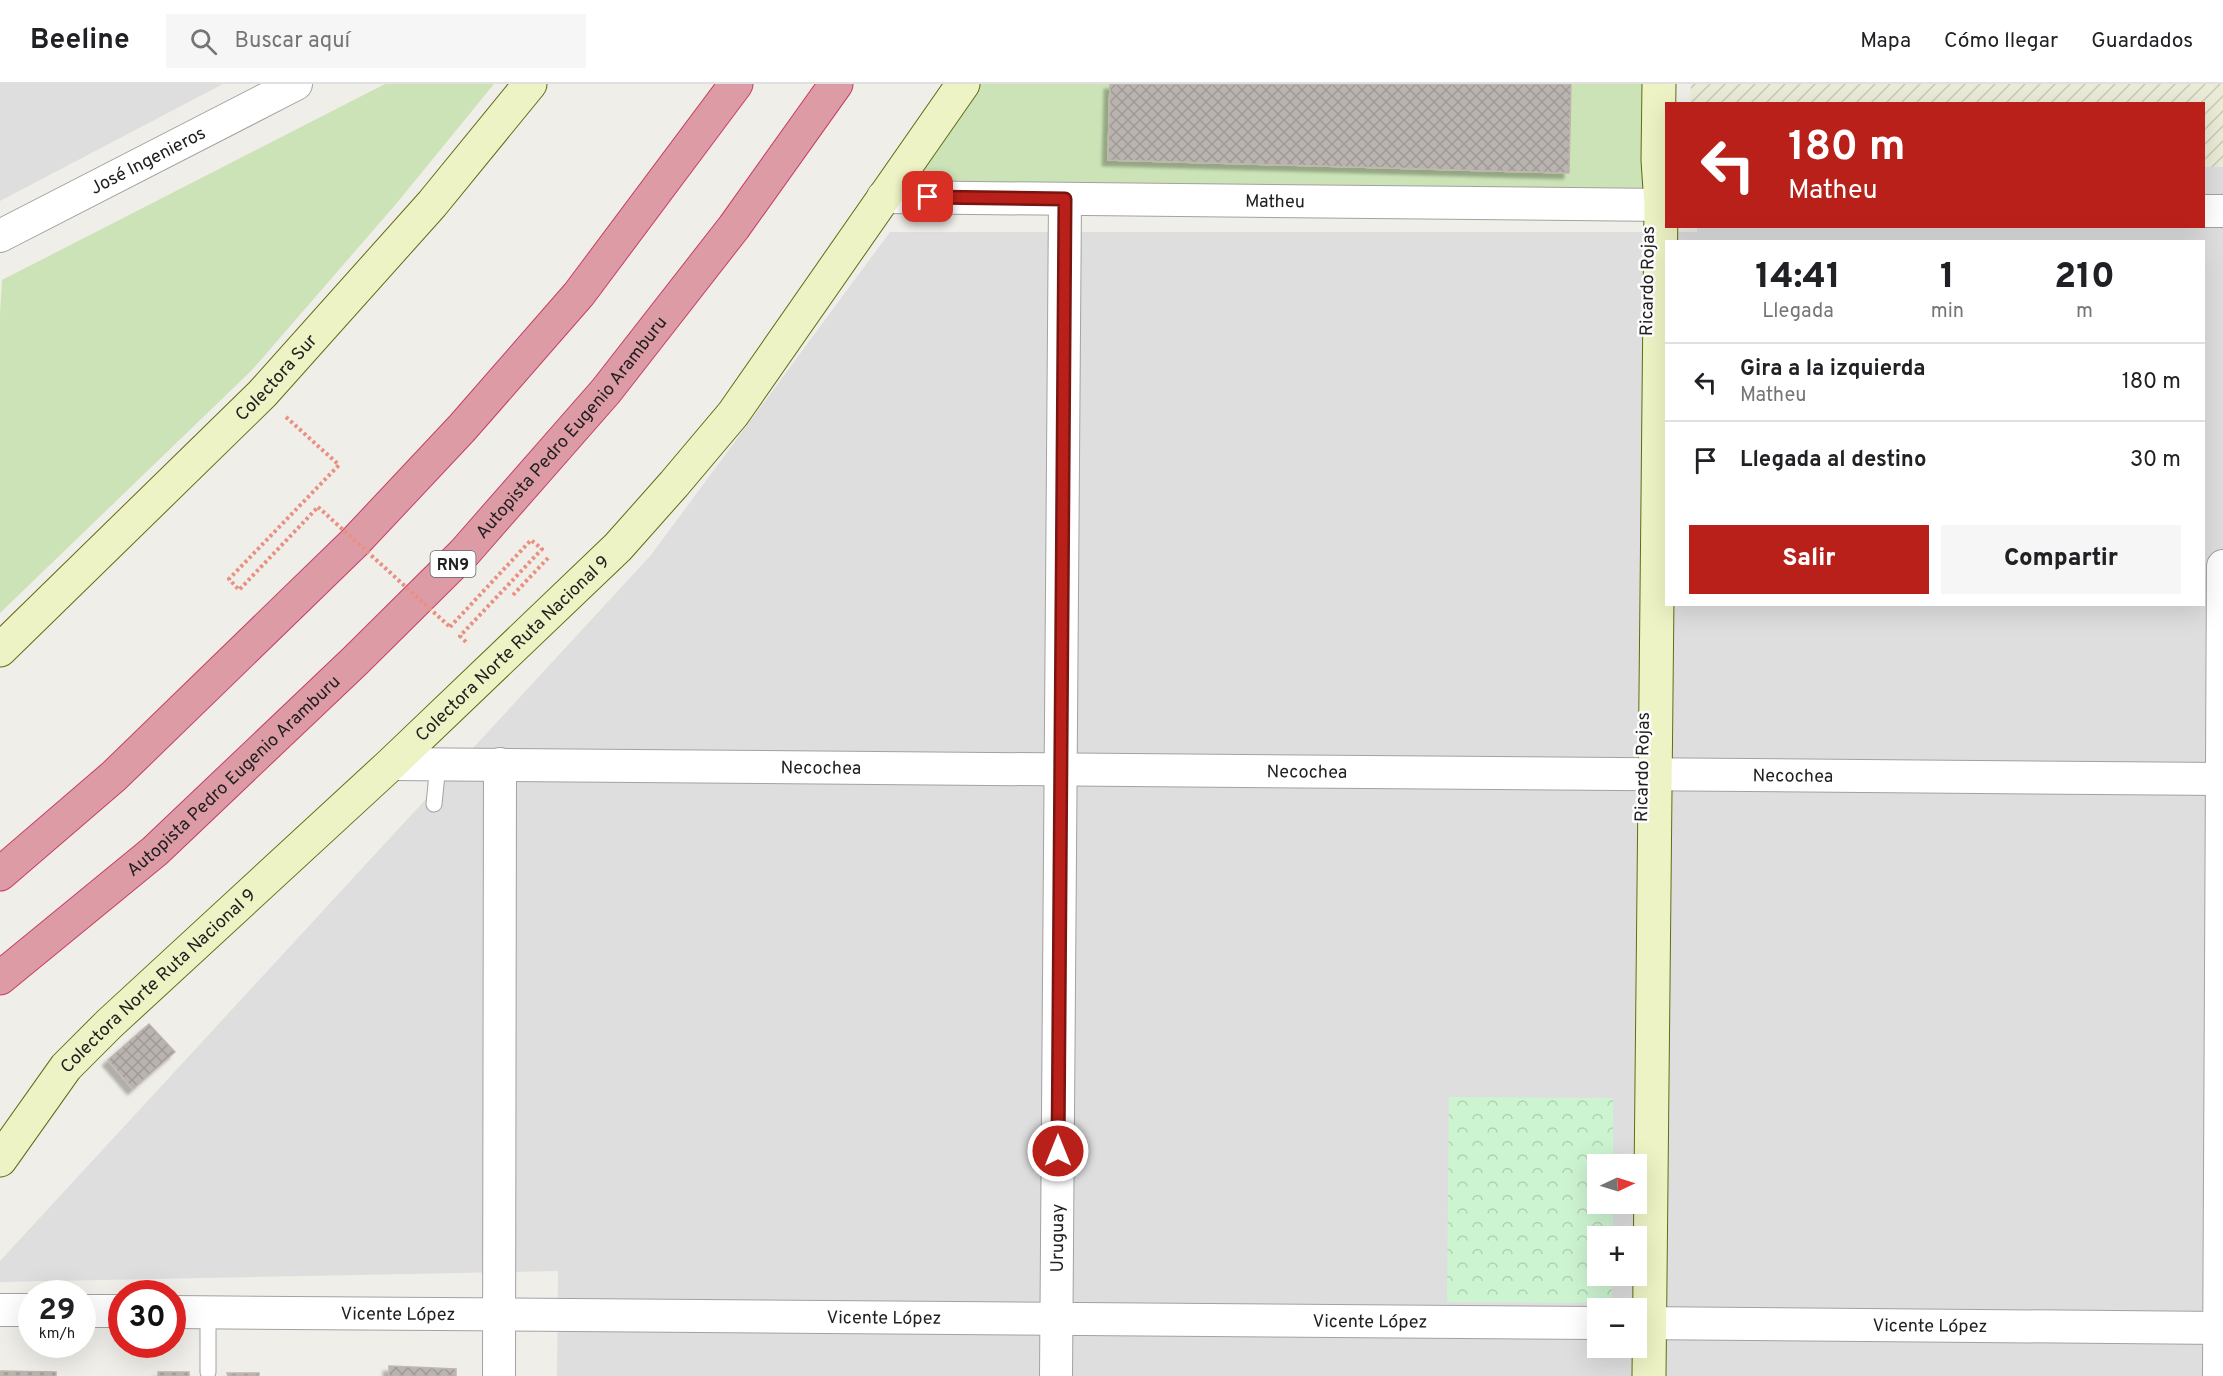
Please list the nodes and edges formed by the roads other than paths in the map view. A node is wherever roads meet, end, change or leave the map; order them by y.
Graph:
1 (296, 84) edge
2 (530, 84) edge
3 (736, 84) edge
4 (837, 84) edge
5 (963, 84) edge
6 (1659, 84) edge
7 (883, 197) junction
8 (1065, 199) junction
9 (1658, 205) edge
10 (2205, 211) edge
11 (2223, 211) edge
12 (0, 236) edge
13 (2223, 566) edge
14 (0, 650) edge
15 (391, 764) junction
16 (438, 764) junction
17 (500, 764) junction
18 (1060, 769) junction
19 (1649, 774) junction
20 (2222, 779) edge
21 (434, 804) dead end
22 (0, 874) edge
23 (0, 978) edge
24 (0, 1160) edge
25 (1641, 1298) edge
26 (0, 1310) edge
27 (18, 1310) edge
28 (186, 1312) edge
29 (208, 1312) junction
30 (499, 1314) junction
31 (1057, 1319) junction
32 (1587, 1323) edge
33 (1647, 1323) edge
34 (2221, 1328) edge
35 (1638, 1358) edge
36 (1647, 1358) edge
37 (208, 1372) dead end
38 (499, 1376) edge
39 (1056, 1376) edge
40 (1637, 1376) edge
41 (1650, 1376) edge
42 (2219, 1376) edge

1 - 12 street, José Ingenieros
2 - 14 street, Colectora Sur
3 - 22 highway
4 - 23 highway, Autopista Pedro Eugenio Aramburu / RN9
5 - 7 street, Colectora Norte Ruta Nacional 9
6 - 9 street, Ricardo Rojas
7 - 8 street, Matheu
7 - 15 street, Colectora Norte Ruta Nacional 9
8 - 9 street, Matheu
8 - 18 street, Uruguay
9 - 19 street, Ricardo Rojas
10 - 11 street
13 - 20 street
15 - 16 street, Necochea
15 - 24 street, Colectora Norte Ruta Nacional 9
16 - 17 street, Necochea
16 - 21 lane
17 - 18 street, Necochea
17 - 30 street
18 - 19 street, Necochea
18 - 31 street, Uruguay
19 - 20 street, Necochea
19 - 25 street, Ricardo Rojas
20 - 34 street
26 - 27 street
28 - 29 street, Vicente López
29 - 30 street, Vicente López
29 - 37 lane
30 - 31 street, Vicente López
30 - 38 street
31 - 32 street, Vicente López
31 - 39 street, Uruguay
33 - 34 street, Vicente López
34 - 42 street
35 - 40 street, Ricardo Rojas
36 - 41 street, Ricardo Rojas

